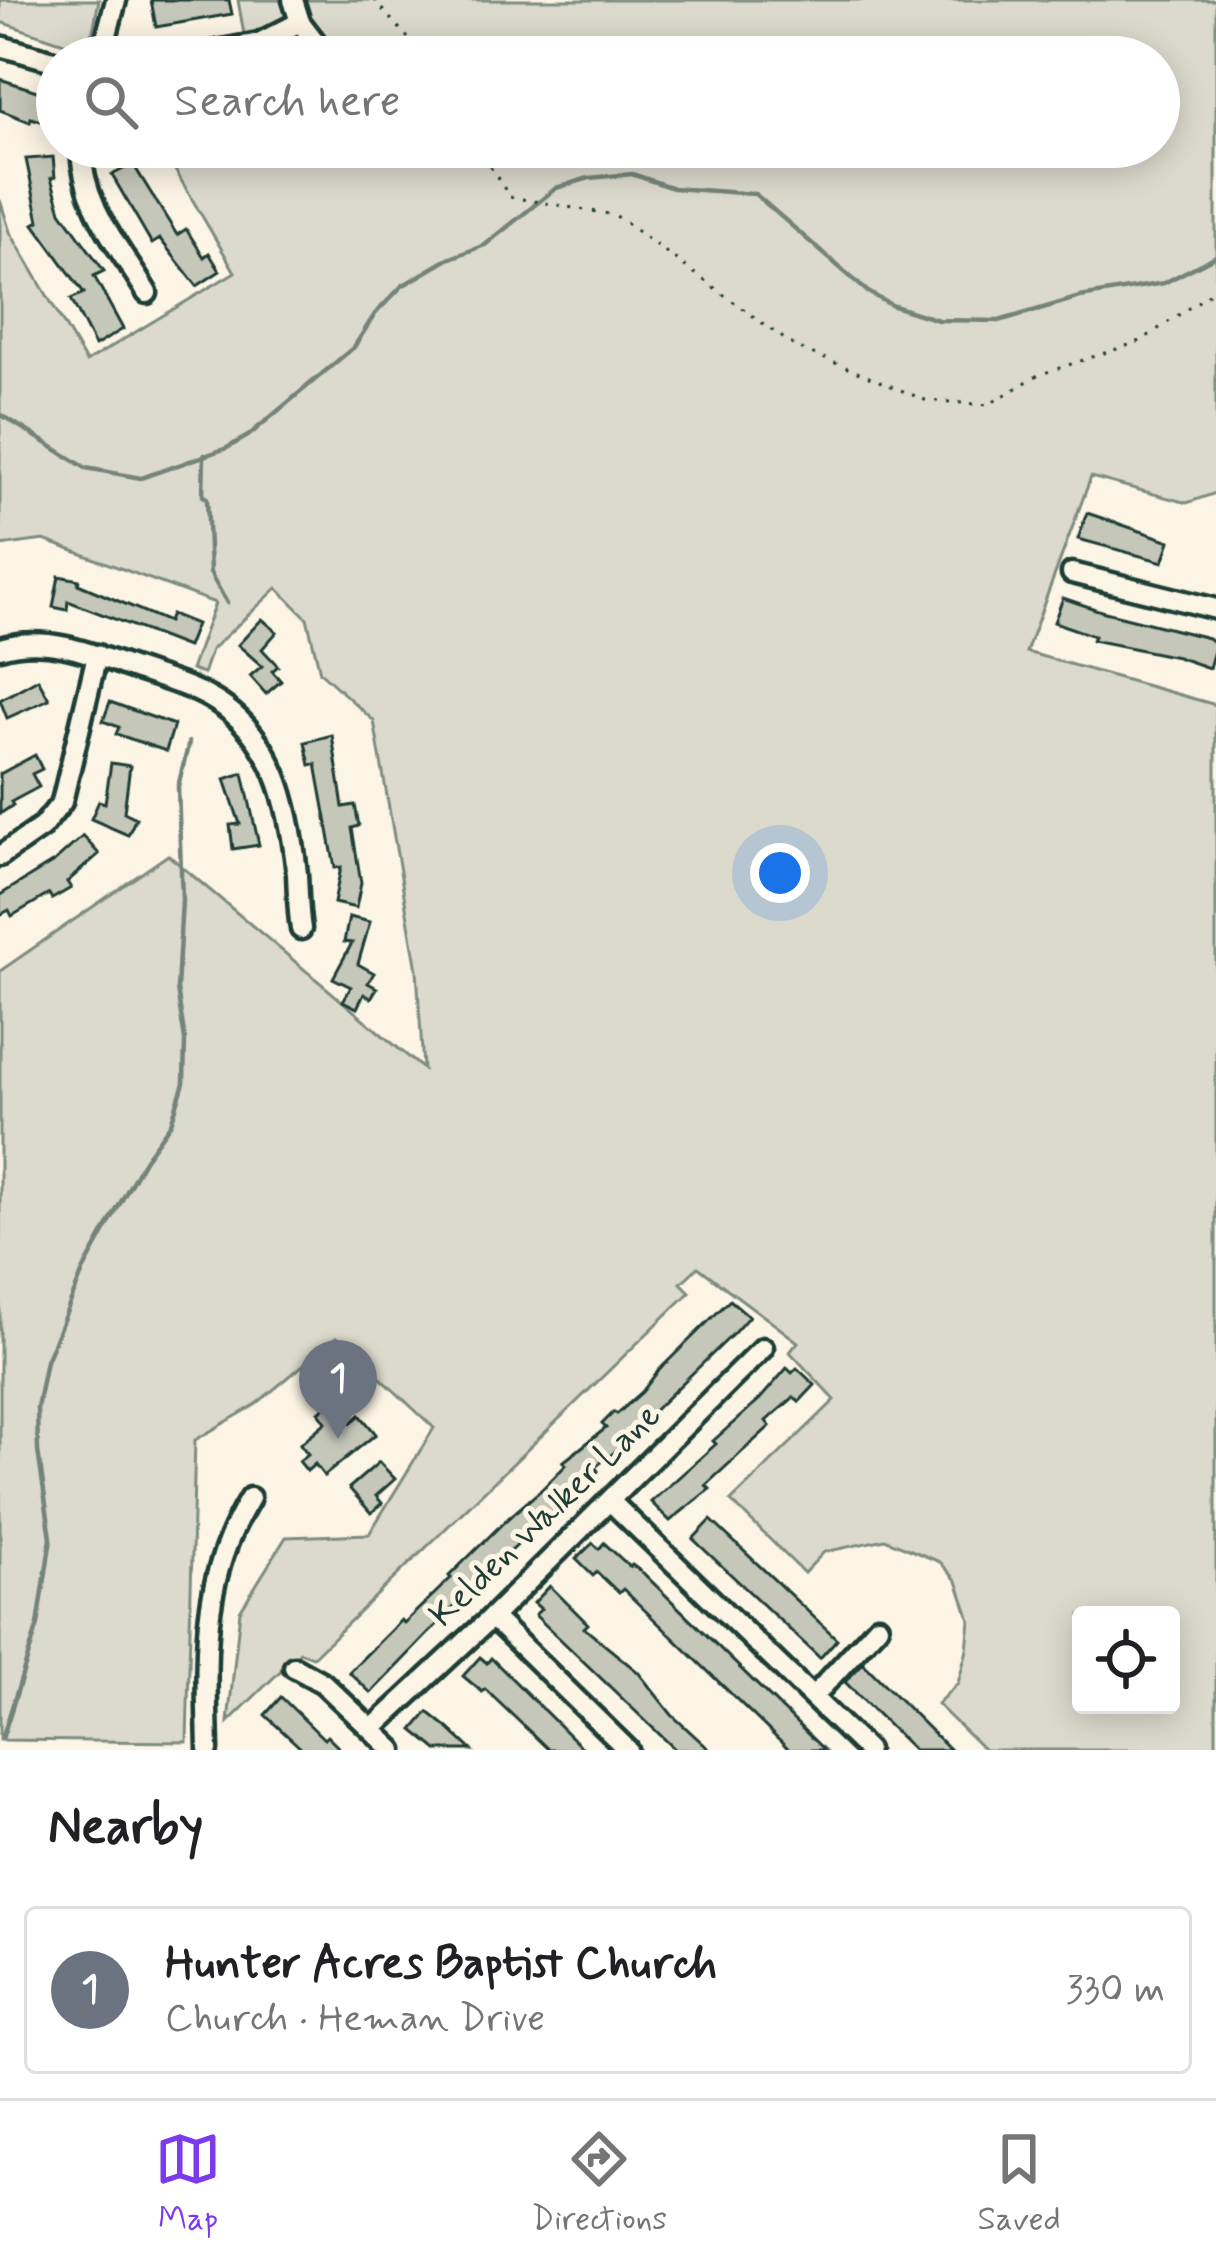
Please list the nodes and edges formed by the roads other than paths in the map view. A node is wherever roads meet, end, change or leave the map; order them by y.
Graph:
1 (116, 0) edge
2 (292, 0) edge
3 (300, 22) junction
4 (107, 36) edge
5 (273, 36) edge
6 (311, 36) edge
7 (0, 46) edge
8 (36, 56) edge
9 (82, 168) edge
10 (147, 292) dead end
11 (1072, 573) dead end
12 (1216, 609) edge
13 (0, 648) edge
14 (97, 655) junction
15 (0, 856) edge
16 (301, 929) dead end
17 (763, 1348) dead end
18 (250, 1498) dead end
19 (610, 1502) junction
20 (492, 1617) junction
21 (878, 1626) dead end
22 (294, 1667) dead end
23 (813, 1697) junction
24 (372, 1730) junction
25 (208, 1750) edge
26 (393, 1750) edge
27 (628, 1750) edge
28 (867, 1750) edge

1 - 4 street
2 - 3 street
3 - 5 street
3 - 6 street
7 - 8 street
9 - 10 street
11 - 12 street
13 - 14 street
14 - 15 street
14 - 16 street
17 - 19 street, Kelden Walker Lane
18 - 25 street
19 - 20 street, Kelden Walker Lane
19 - 23 street
20 - 24 street, Kelden Walker Lane
20 - 27 street
21 - 23 street
22 - 24 street
23 - 28 street
24 - 26 street

